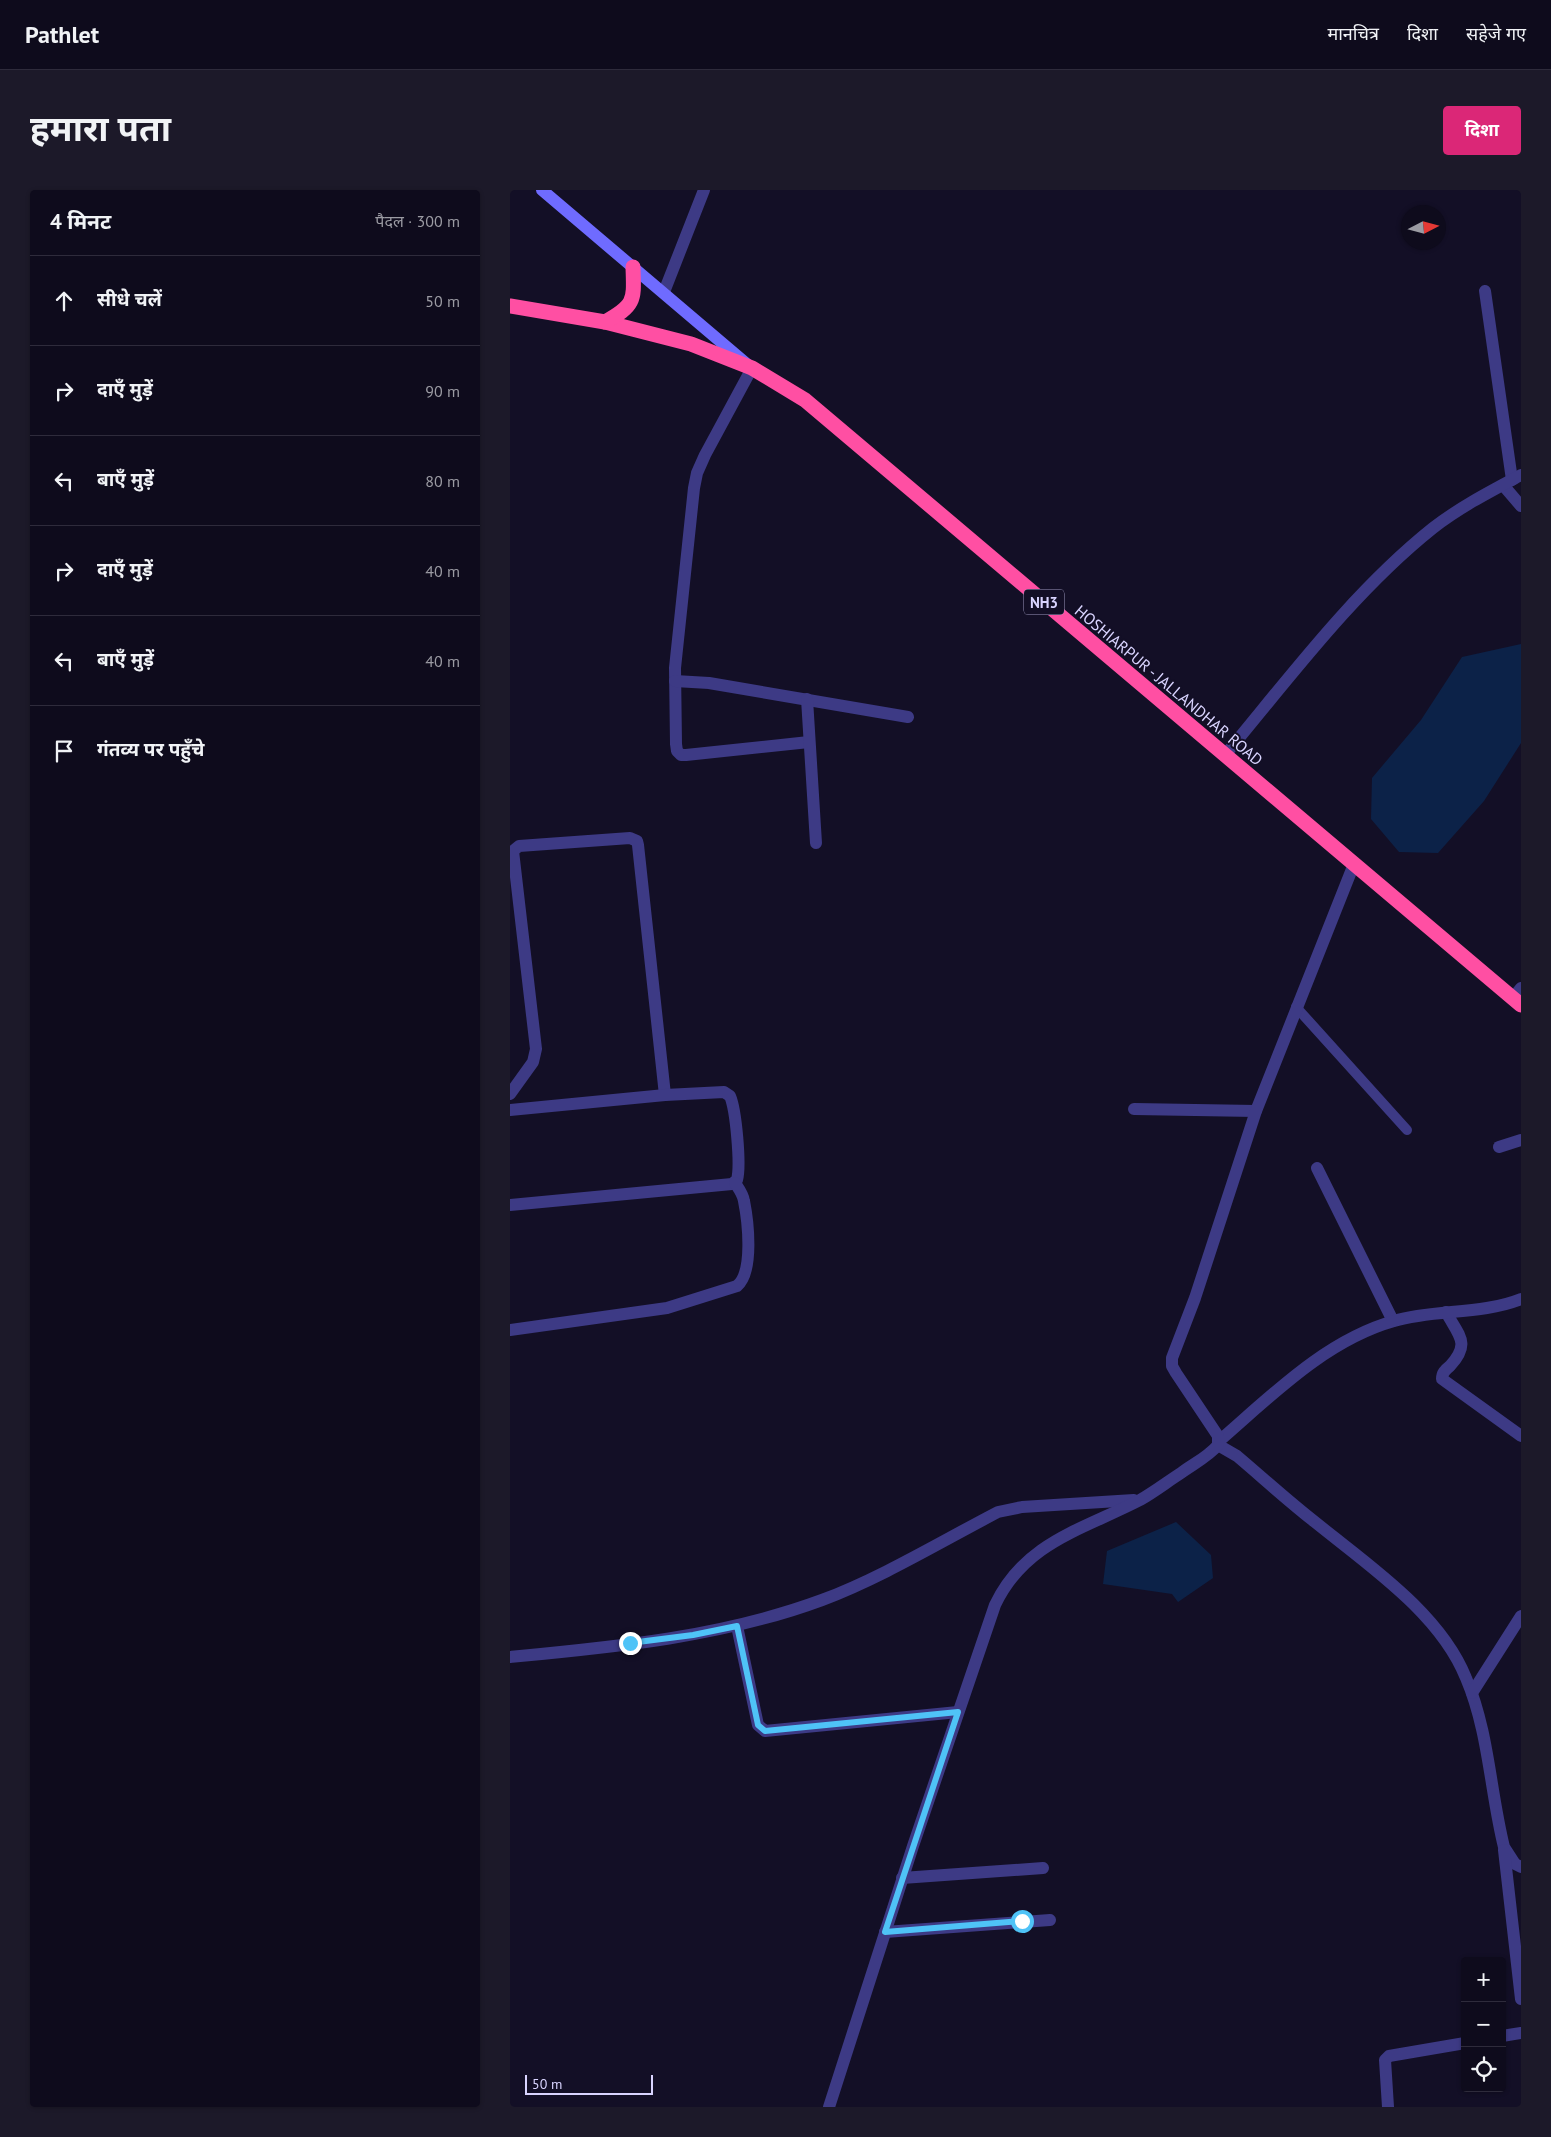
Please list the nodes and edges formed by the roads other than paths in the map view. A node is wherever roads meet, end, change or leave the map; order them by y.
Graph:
1 (542, 190) edge
2 (704, 190) edge
3 (633, 267) junction
4 (1485, 291) dead end
5 (664, 292) junction
6 (510, 306) edge
7 (605, 322) junction
8 (752, 368) junction
9 (1512, 480) edge
10 (1521, 506) edge
11 (674, 681) junction
12 (807, 699) junction
13 (908, 717) dead end
14 (809, 742) junction
15 (1225, 755) junction
16 (816, 843) dead end
17 (1354, 864) junction
18 (1518, 997) edge
19 (1296, 1007) junction
20 (510, 1094) edge
21 (666, 1095) junction
22 (1134, 1109) dead end
23 (510, 1110) edge
24 (1256, 1111) junction
25 (1407, 1130) dead end
26 (1521, 1140) edge
27 (1498, 1147) dead end
28 (1317, 1168) dead end
29 (735, 1183) junction
30 (510, 1206) edge
31 (1521, 1299) edge
32 (1446, 1312) junction
33 (1393, 1321) junction
34 (510, 1330) edge
35 (1521, 1436) edge
36 (1218, 1443) junction
37 (1141, 1499) junction
38 (1521, 1616) edge
39 (737, 1626) junction
40 (510, 1656) edge
41 (1472, 1693) junction
42 (958, 1712) junction
43 (1504, 1847) junction
44 (1521, 1867) edge
45 (1043, 1868) dead end
46 (902, 1878) junction
47 (1050, 1920) dead end
48 (885, 1932) junction
49 (1521, 1999) edge
50 (1521, 2033) edge
51 (1506, 2035) edge
52 (1461, 2044) edge
53 (829, 2107) edge
54 (1388, 2107) edge

1 - 3 main road
2 - 5 street
3 - 5 main road
3 - 7 highway
4 - 9 street
5 - 8 main road
6 - 7 highway, HOSHIARPUR - JALLANDHAR ROAD / NH3
7 - 8 highway, HOSHIARPUR - JALLANDHAR ROAD / NH3
8 - 11 street
8 - 15 highway, HOSHIARPUR - JALLANDHAR ROAD / NH3
9 - 10 street
9 - 15 street
11 - 12 street
11 - 14 street
12 - 13 street
12 - 14 street
14 - 16 street
15 - 17 highway, HOSHIARPUR - JALLANDHAR ROAD / NH3
17 - 18 highway, HOSHIARPUR - JALLANDHAR ROAD / NH3
17 - 19 street
19 - 24 street
19 - 25 lane
20 - 21 street
21 - 23 street
21 - 29 street
22 - 24 street
24 - 36 street
26 - 27 street
28 - 33 street
29 - 30 street
29 - 34 street
31 - 32 street
32 - 33 street
32 - 35 street
33 - 36 street
36 - 37 street
36 - 41 street
37 - 39 street
37 - 42 street
38 - 41 street
39 - 40 street
39 - 42 street
41 - 43 street
42 - 46 street
43 - 44 street
43 - 49 street
45 - 46 street
46 - 48 street
47 - 48 street
48 - 53 street
50 - 51 street
52 - 54 street

